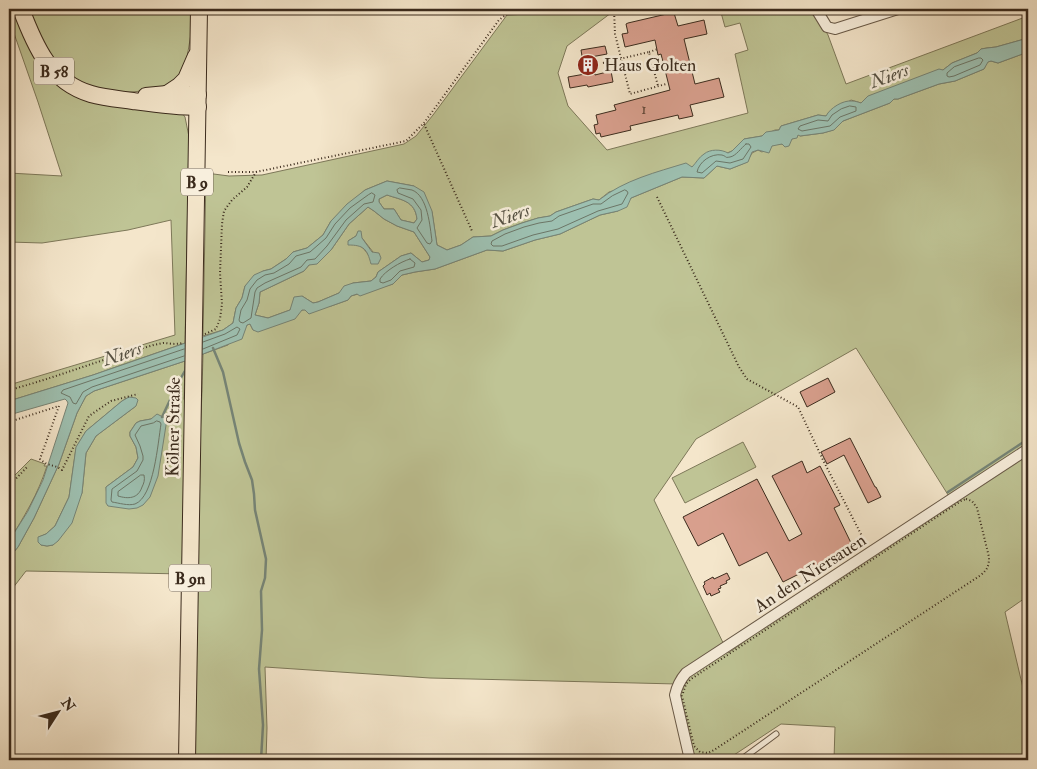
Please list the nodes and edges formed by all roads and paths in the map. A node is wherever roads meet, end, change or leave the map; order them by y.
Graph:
1 (21, 9) edge
2 (199, 9) edge
3 (562, 9) edge
4 (614, 9) edge
5 (816, 9) edge
6 (898, 9) edge
7 (658, 49) dead end
8 (199, 50) junction
9 (649, 52) junction
10 (621, 59) junction
11 (603, 63) dead end
12 (666, 84) dead end
13 (658, 86) junction
14 (167, 94) junction
15 (116, 99) junction
16 (198, 101) junction
17 (424, 123) junction
18 (228, 172) dead end
19 (256, 172) junction
20 (656, 196) dead end
21 (472, 231) dead end
22 (200, 330) junction
23 (187, 341) dead end
24 (9, 390) edge
25 (138, 394) dead end
26 (193, 395) joint
27 (9, 422) edge
28 (1028, 449) edge
29 (28, 466) dead end
30 (9, 486) edge
31 (966, 499) joint
32 (870, 552) junction
33 (776, 734) dead end
34 (187, 760) edge
35 (690, 760) edge
36 (742, 760) edge

1 - 15 main road, B 58
2 - 8 main road, B 9
3 - 17 path
4 - 10 path
5 - 6 street
7 - 9 path
8 - 14 main road
8 - 16 main road, B 9
9 - 10 path
9 - 13 path
10 - 11 path
10 - 13 path
12 - 13 path
14 - 15 main road, B 58
14 - 16 main road, B 58
15 - 16 main road, B 58
16 - 22 main road, Kölner Straße / B 9
17 - 19 path
17 - 21 path
18 - 19 path
19 - 22 path
20 - 32 path
22 - 26 main road, Kölner Straße / B 9, bridge
23 - 24 path
25 - 27 path
26 - 34 main road, Kölner Straße / B 9n
28 - 32 street, An den Niersauen
29 - 30 path
31 - 31 path
32 - 35 street, An den Niersauen
33 - 36 lane

